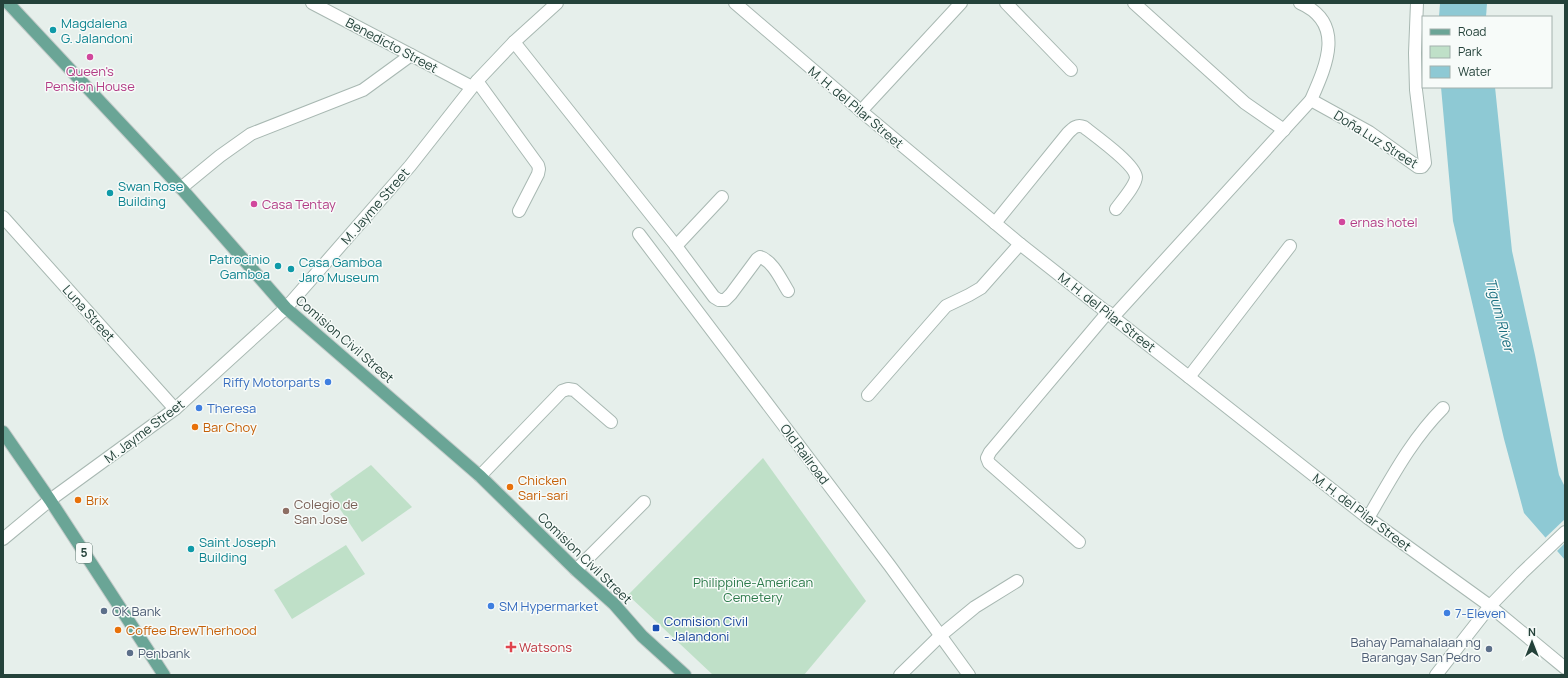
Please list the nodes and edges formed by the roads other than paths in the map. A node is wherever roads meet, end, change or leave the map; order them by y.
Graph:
1 (8, 3) edge
2 (312, 3) edge
3 (557, 3) edge
4 (735, 3) edge
5 (961, 3) edge
6 (1006, 3) edge
7 (1134, 3) edge
8 (1417, 3) edge
9 (1307, 5) edge
10 (514, 42) junction
11 (411, 55) junction
12 (1071, 70) dead end
13 (474, 84) junction
14 (1311, 100) junction
15 (861, 111) junction
16 (1284, 130) junction
17 (180, 188) junction
18 (722, 197) dead end
19 (1116, 209) dead end
20 (519, 211) dead end
21 (3, 217) edge
22 (995, 223) junction
23 (639, 234) dead end
24 (1020, 244) junction
25 (676, 246) junction
26 (1290, 246) dead end
27 (788, 291) dead end
28 (286, 308) junction
29 (1111, 314) junction
30 (1189, 377) junction
31 (868, 395) dead end
32 (1442, 408) dead end
33 (175, 409) junction
34 (611, 422) dead end
35 (3, 432) edge
36 (480, 476) junction
37 (50, 500) junction
38 (644, 502) dead end
39 (1368, 518) junction
40 (1565, 532) edge
41 (3, 539) edge
42 (1079, 542) dead end
43 (576, 570) junction
44 (1017, 581) dead end
45 (1490, 606) junction
46 (941, 635) junction
47 (1565, 668) edge
48 (164, 675) edge
49 (685, 675) edge
50 (900, 675) edge
51 (969, 675) edge
52 (1436, 675) edge

1 - 17 main road, Comision Civil Street
2 - 11 street, Benedicto Street
3 - 10 street, M. Jayme Street
4 - 15 street, M. H. del Pilar Street
5 - 15 street
6 - 12 street
7 - 16 street
8 - 14 street, Doña Luz Street
9 - 14 street
10 - 13 street, M. Jayme Street
10 - 25 street
11 - 13 street, Benedicto Street
11 - 17 street
13 - 20 street
13 - 28 street, M. Jayme Street
14 - 16 street
15 - 22 street, M. H. del Pilar Street
16 - 29 street
17 - 28 main road, Comision Civil Street
18 - 25 street
19 - 22 street
21 - 33 street, Luna Street
22 - 24 street, M. H. del Pilar Street
23 - 46 street, Old Railroad
24 - 29 street, M. H. del Pilar Street
24 - 31 street
25 - 27 street
26 - 30 street
28 - 33 street, M. Jayme Street
28 - 36 main road, Comision Civil Street
29 - 30 street, M. H. del Pilar Street
29 - 42 street
30 - 39 street, M. H. del Pilar Street
32 - 39 street
33 - 37 street, M. Jayme Street
34 - 36 street
35 - 37 main road, 5
36 - 43 main road, Comision Civil Street
37 - 41 street, M. Jayme Street
37 - 48 main road, 5
38 - 43 street
39 - 45 street, M. H. del Pilar Street
40 - 45 street
43 - 49 main road, Comision Civil Street
44 - 46 street
45 - 47 street, M. H. del Pilar Street
45 - 52 street
46 - 50 street
46 - 51 street, Old Railroad

